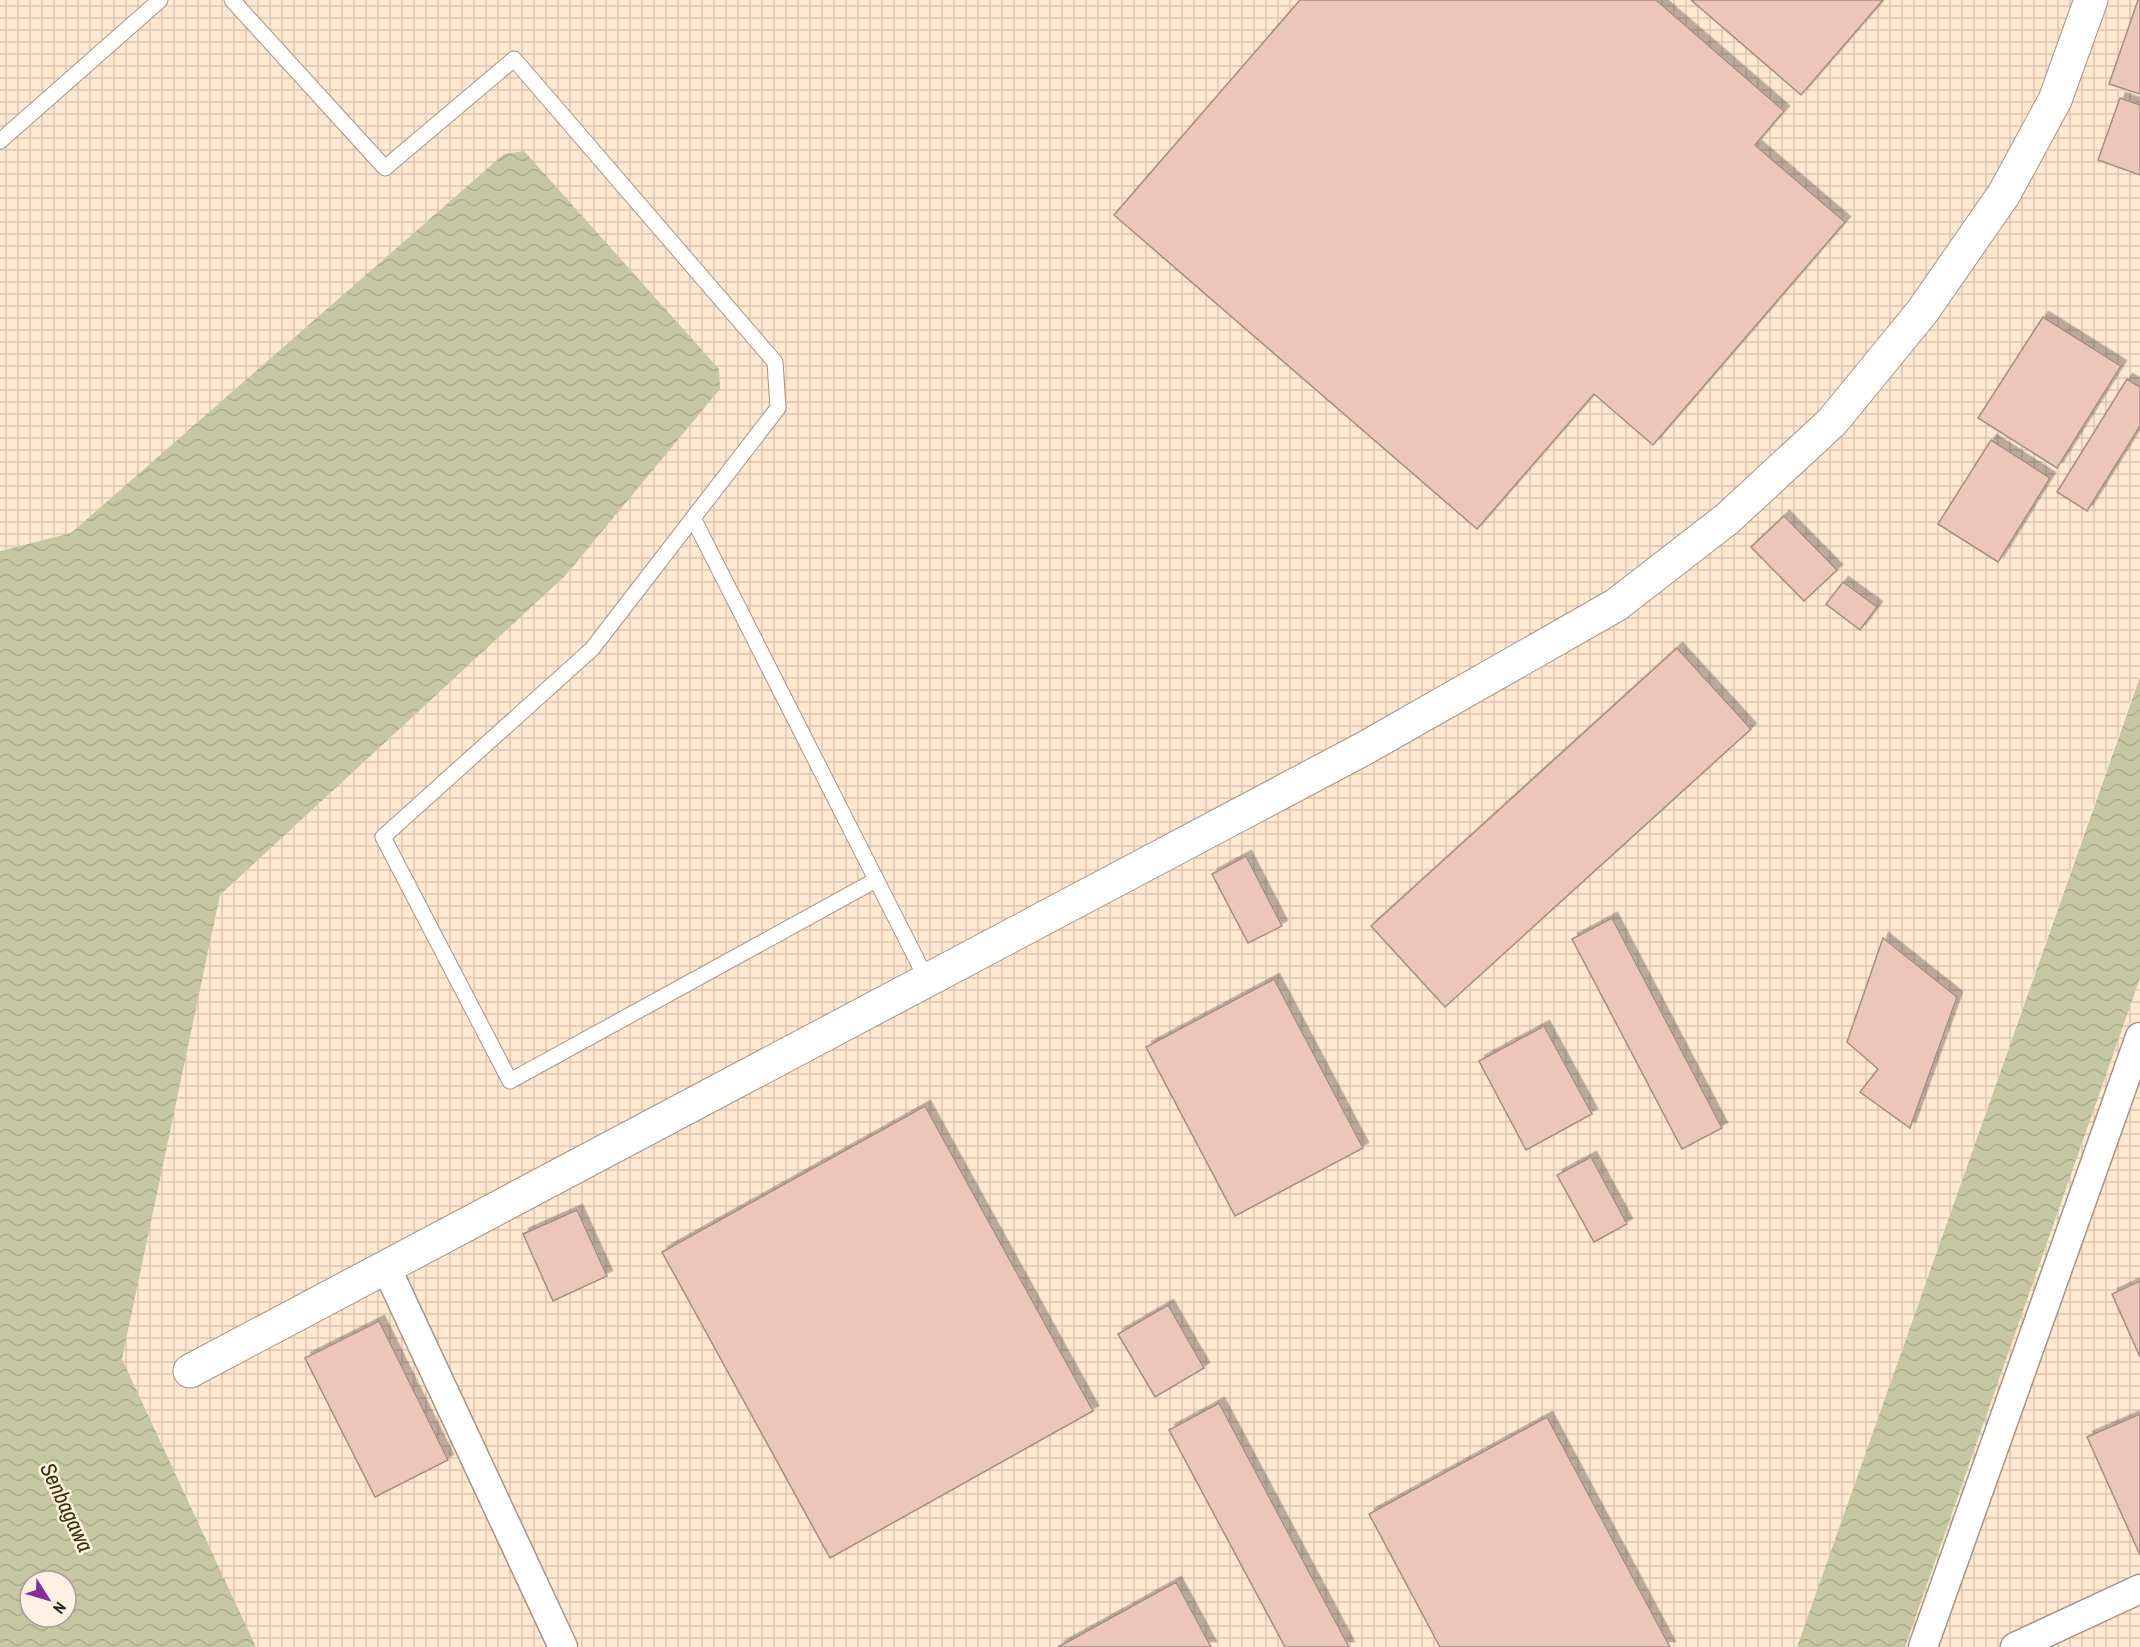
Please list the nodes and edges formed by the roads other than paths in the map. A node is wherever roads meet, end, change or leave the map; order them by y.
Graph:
1 (160, 0) edge
2 (232, 0) edge
3 (2091, 0) edge
4 (0, 141) edge
5 (693, 518) junction
6 (876, 880) junction
7 (927, 980) junction
8 (2140, 1037) edge
9 (386, 1267) junction
10 (190, 1371) dead end
11 (2140, 1589) edge
12 (563, 1647) edge
13 (1923, 1647) edge
14 (2015, 1647) edge

1 - 4 lane
2 - 5 lane
3 - 7 street
5 - 6 lane
5 - 6 lane
6 - 7 lane
7 - 9 street
8 - 13 street
9 - 10 street
9 - 12 street
11 - 14 street

